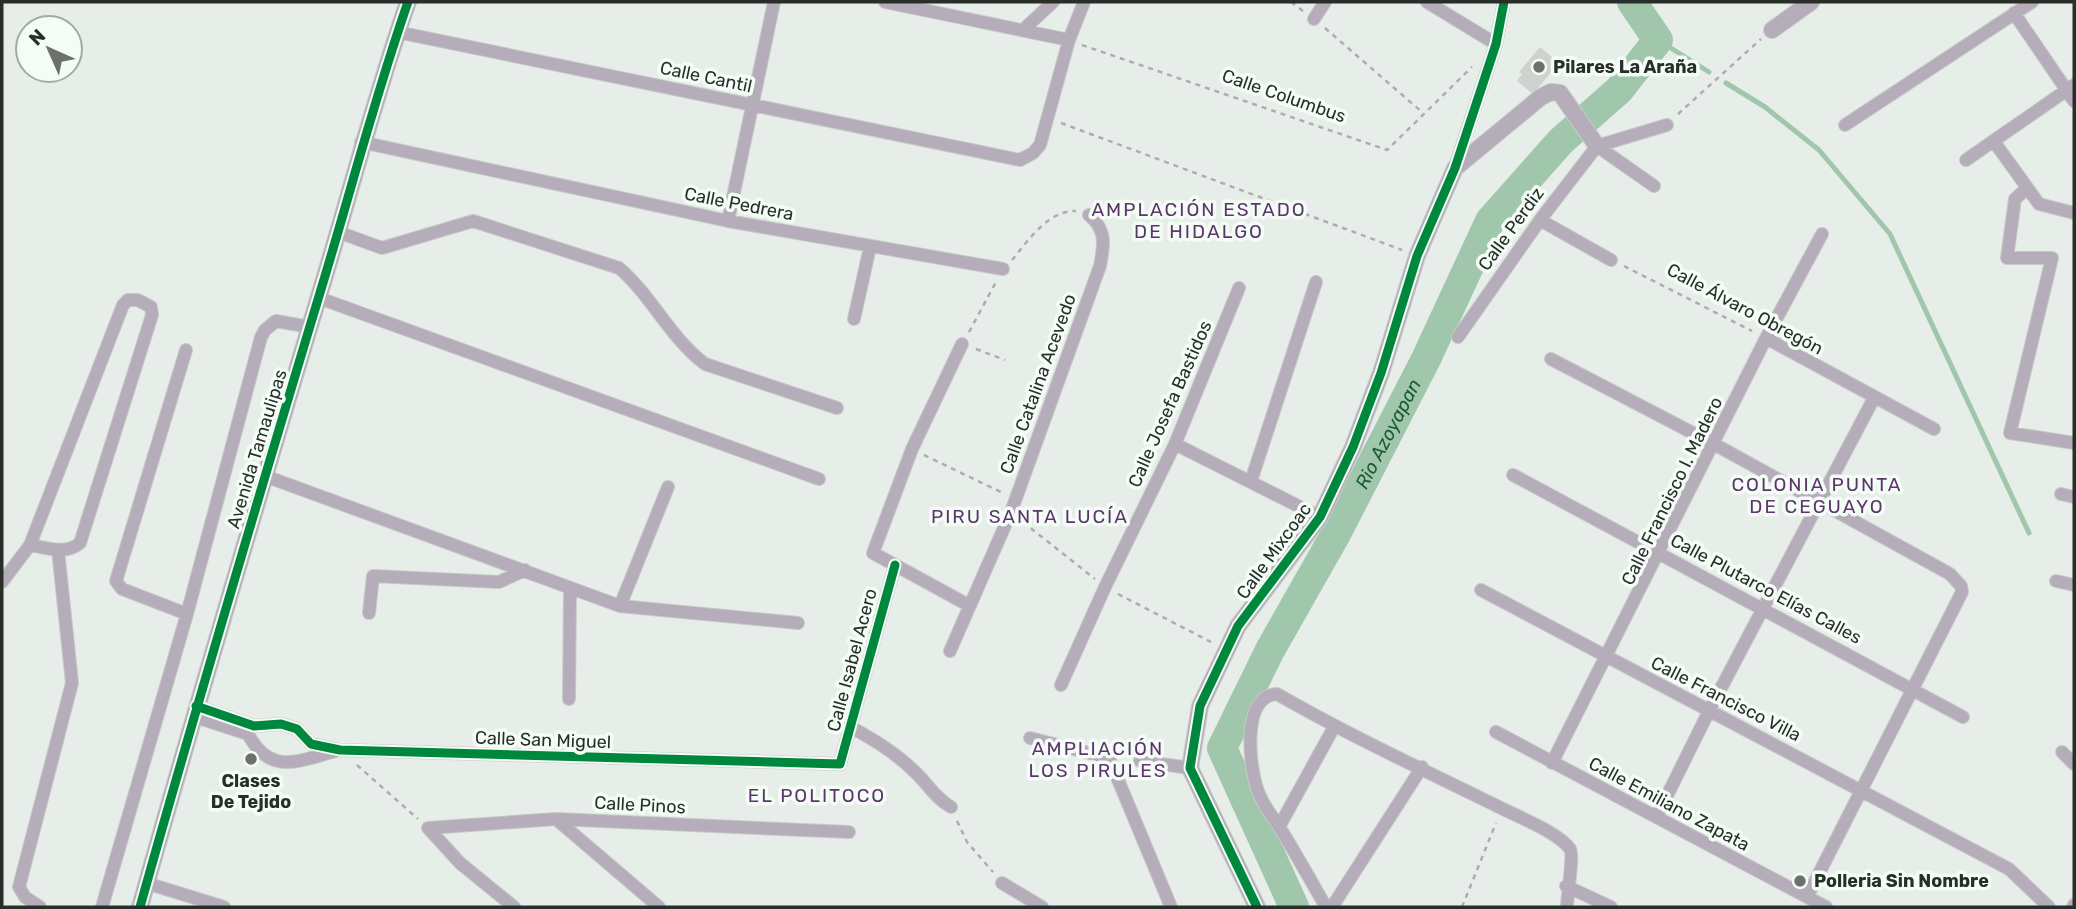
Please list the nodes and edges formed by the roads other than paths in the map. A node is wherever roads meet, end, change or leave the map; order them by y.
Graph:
1 (408, 2) edge
2 (774, 2) edge
3 (885, 2) edge
4 (1053, 2) edge
5 (1084, 2) edge
6 (1325, 2) edge
7 (1427, 2) edge
8 (1504, 2) edge
9 (1811, 2) edge
10 (2032, 2) edge
11 (2014, 13) junction
12 (1314, 19) road end
13 (1023, 30) junction
14 (1772, 30) road end
15 (397, 32) junction
16 (1069, 40) junction
17 (1496, 44) junction
18 (2072, 92) edge
19 (751, 104) junction
20 (1667, 125) road end
21 (1845, 125) dead end
22 (361, 142) junction
23 (1995, 142) junction
24 (1597, 146) junction
25 (1966, 160) dead end
26 (1455, 168) junction
27 (1654, 186) dead end
28 (2027, 188) junction
29 (2074, 213) edge
30 (1089, 215) road end
31 (1540, 220) junction
32 (728, 221) junction
33 (338, 232) junction
34 (1822, 234) dead end
35 (870, 247) junction
36 (1611, 260) road end
37 (1003, 269) road end
38 (1316, 282) dead end
39 (1239, 288) dead end
40 (319, 298) junction
41 (854, 319) dead end
42 (310, 327) junction
43 (1458, 337) dead end
44 (1766, 338) junction
45 (962, 344) road end
46 (186, 351) dead end
47 (1551, 359) dead end
48 (1874, 398) junction
49 (837, 408) dead end
50 (1934, 429) dead end
51 (2074, 443) edge
52 (1175, 444) junction
53 (1714, 444) junction
54 (1513, 475) dead end
55 (265, 476) junction
56 (819, 479) dead end
57 (1251, 481) junction
58 (668, 487) dead end
59 (1821, 502) junction
60 (1320, 517) junction
61 (30, 545) junction
62 (58, 550) junction
63 (1661, 552) junction
64 (895, 565) junction
65 (525, 569) junction
66 (2056, 581) dead end
67 (2, 582) edge
68 (2074, 585) edge
69 (570, 588) junction
70 (1481, 590) dead end
71 (620, 606) junction
72 (970, 606) junction
73 (1765, 609) junction
74 (369, 613) dead end
75 (187, 614) junction
76 (798, 623) dead end
77 (950, 651) dead end
78 (1608, 659) junction
79 (1061, 685) dead end
80 (1913, 689) junction
81 (569, 699) dead end
82 (1710, 709) junction
83 (195, 711) junction
84 (1963, 717) dead end
85 (851, 727) junction
86 (1334, 727) junction
87 (251, 730) junction
88 (1496, 732) dead end
89 (1030, 738) dead end
90 (305, 740) junction
91 (340, 750) junction
92 (2062, 752) dead end
93 (295, 761) junction
94 (1140, 761) dead end
95 (840, 764) joint
96 (1552, 764) junction
97 (2074, 764) edge
98 (1422, 767) junction
99 (1190, 768) junction
100 (1863, 790) junction
101 (950, 807) road end
102 (1657, 817) junction
103 (556, 819) junction
104 (1279, 827) junction
105 (849, 832) dead end
106 (146, 883) junction
107 (1002, 883) road end
108 (1566, 887) junction
109 (1807, 897) junction
110 (40, 907) edge
111 (102, 907) edge
112 (140, 907) edge
113 (224, 907) edge
114 (514, 907) edge
115 (659, 907) edge
116 (1042, 907) edge
117 (1171, 907) edge
118 (1257, 907) edge
119 (1326, 907) edge
120 (1332, 907) edge
121 (1567, 907) edge
122 (1611, 907) edge
123 (1826, 907) edge
124 (2049, 907) edge

1 - 15 street, Avenida Tamaulipas
2 - 19 street
3 - 13 street
4 - 13 street
5 - 16 street
6 - 12 street
7 - 17 street
8 - 17 street
9 - 14 street
10 - 11 street
11 - 18 street
11 - 21 street
13 - 16 street
15 - 19 street, Calle Cantil
15 - 22 street, Avenida Tamaulipas
16 - 19 street, Calle Cantil
17 - 26 street
18 - 23 street
19 - 32 street
20 - 24 street
22 - 32 street, Calle Pedrera
22 - 33 street, Avenida Tamaulipas
23 - 25 street
23 - 28 street
24 - 26 street
24 - 27 street
24 - 31 street, Calle Perdiz
26 - 60 street, Calle Mixcoac
28 - 29 street
28 - 51 street
30 - 72 street, Calle Catalina Acevedo
31 - 36 street
31 - 43 street, Calle Perdiz
32 - 35 street, Calle Pedrera
33 - 40 street, Avenida Tamaulipas
33 - 49 street
34 - 44 street, Calle Francisco I. Madero
35 - 37 street, Calle Pedrera
35 - 41 street
38 - 57 street
39 - 52 street, Calle Josefa Bastidos
40 - 42 street, Avenida Tamaulipas
40 - 56 street
42 - 55 street, Avenida Tamaulipas
42 - 75 street
44 - 48 street, Calle Álvaro Obregón
44 - 53 street, Calle Francisco I. Madero
45 - 64 street
46 - 75 street
47 - 53 street
48 - 50 street, Calle Álvaro Obregón
48 - 59 street
52 - 57 street
52 - 79 street, Calle Josefa Bastidos
53 - 59 street
53 - 63 street, Calle Francisco I. Madero
54 - 63 street, Calle Plutarco Elías Calles
55 - 65 street
55 - 83 street, Avenida Tamaulipas
57 - 60 street
58 - 71 street
59 - 73 street
59 - 80 street
60 - 99 street, Calle Mixcoac
61 - 62 street
61 - 62 street
61 - 67 street
62 - 110 street
63 - 73 street, Calle Plutarco Elías Calles
63 - 78 street, Calle Francisco I. Madero
64 - 72 street
64 - 85 street, Calle Isabel Acero
65 - 69 street
65 - 74 street
66 - 68 street
69 - 71 street
69 - 81 street
70 - 78 street, Calle Francisco Villa
71 - 76 street
72 - 77 street, Calle Catalina Acevedo
73 - 80 street, Calle Plutarco Elías Calles
73 - 82 street
75 - 111 street
78 - 82 street, Calle Francisco Villa
78 - 96 street, Calle Francisco I. Madero
80 - 84 street, Calle Plutarco Elías Calles
80 - 100 street
82 - 100 street, Calle Francisco Villa
82 - 102 street
83 - 87 street, Calle San Miguel
83 - 106 street, Avenida Tamaulipas
85 - 95 street, Calle Isabel Acero
85 - 101 street
86 - 98 street
86 - 104 street
86 - 104 street
87 - 90 street, Calle San Miguel
87 - 93 street, Calle San Miguel
88 - 96 street, Calle Emiliano Zapata
89 - 117 street
90 - 91 street, Calle San Miguel
90 - 93 street
91 - 93 street, Calle San Miguel
91 - 95 street, Calle San Miguel
92 - 97 street
94 - 99 street
96 - 102 street, Calle Emiliano Zapata
98 - 108 street
98 - 120 street
99 - 118 street
100 - 109 street
100 - 124 street, Calle Francisco Villa
102 - 109 street, Calle Emiliano Zapata
103 - 105 street, Calle Pinos
103 - 114 street, Calle Pinos
103 - 115 street
104 - 119 street
106 - 112 street, Avenida Tamaulipas
106 - 113 street
107 - 116 street
108 - 121 street
108 - 122 street
109 - 123 street, Calle Emiliano Zapata

